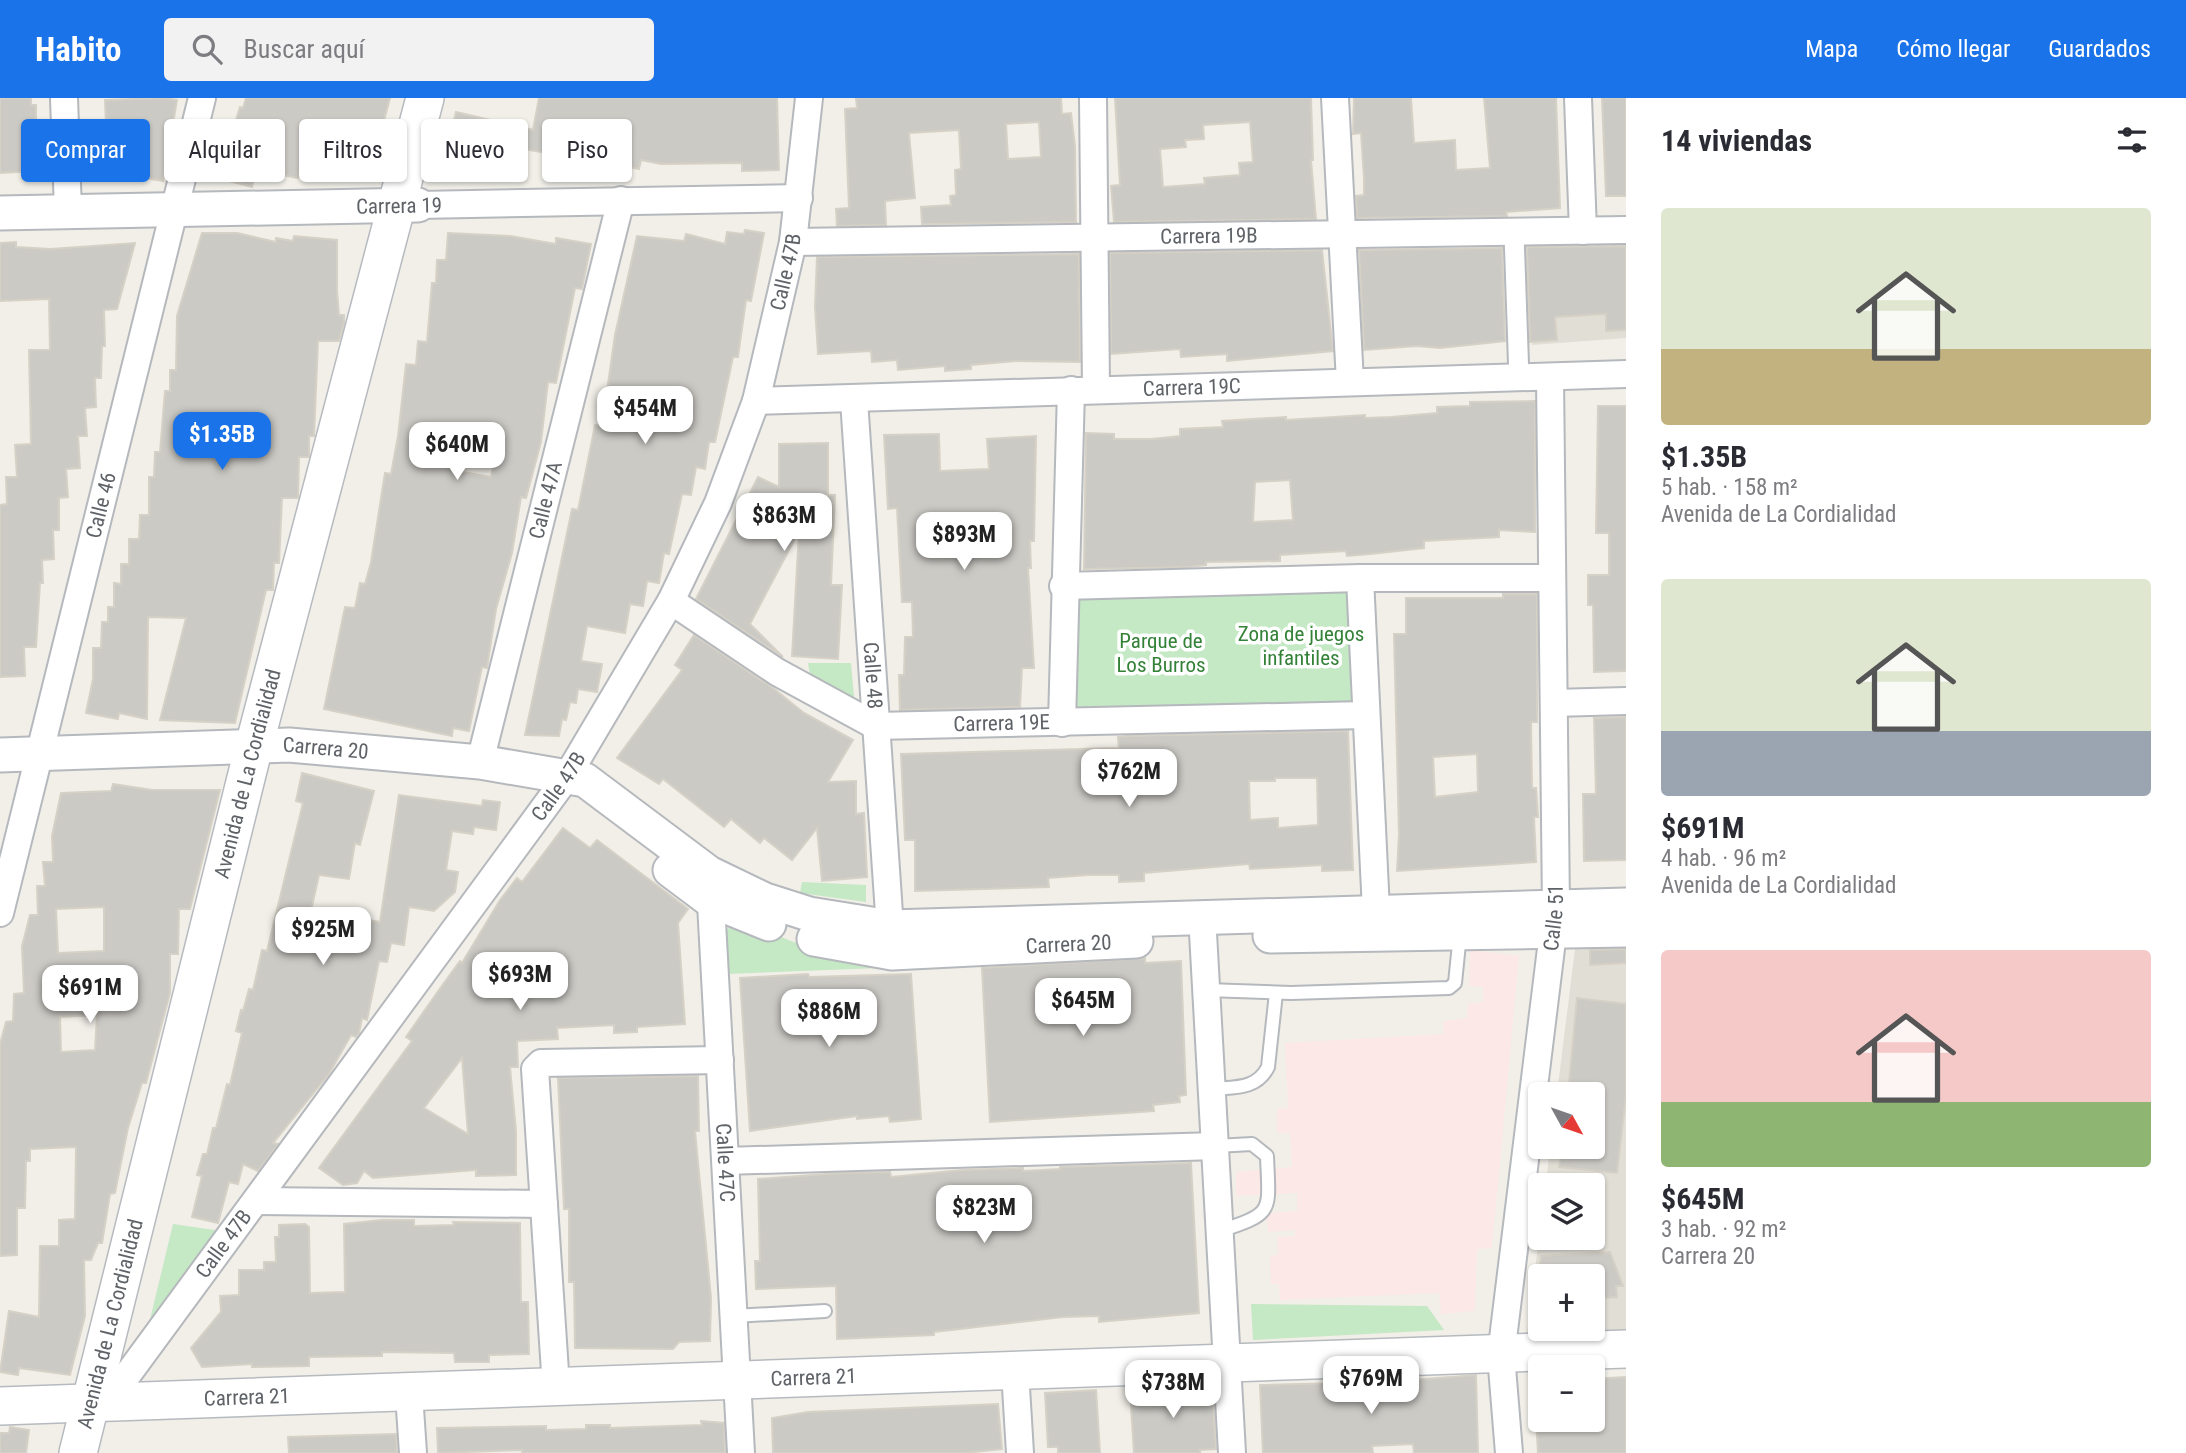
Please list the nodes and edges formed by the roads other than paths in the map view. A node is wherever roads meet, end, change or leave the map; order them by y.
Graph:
1 (64, 98) edge
2 (202, 98) edge
3 (425, 98) edge
4 (443, 98) edge
5 (809, 98) edge
6 (1093, 98) edge
7 (1335, 98) edge
8 (1578, 98) edge
9 (799, 198) junction
10 (621, 200) junction
11 (408, 205) junction
12 (176, 208) junction
13 (68, 211) junction
14 (0, 213) edge
15 (1626, 230) edge
16 (1583, 231) junction
17 (1514, 234) junction
18 (1340, 236) junction
19 (1093, 237) junction
20 (793, 242) junction
21 (1626, 374) edge
22 (1550, 378) junction
23 (1519, 379) junction
24 (1350, 382) junction
25 (1084, 389) junction
26 (854, 400) junction
27 (756, 401) junction
28 (1360, 578) junction
29 (1552, 578) junction
30 (1063, 586) junction
31 (671, 601) junction
32 (1626, 701) edge
33 (1554, 703) junction
34 (1365, 715) junction
35 (1062, 723) junction
36 (876, 726) junction
37 (265, 746) junction
38 (41, 754) junction
39 (0, 755) edge
40 (480, 762) junction
41 (565, 778) junction
42 (710, 886) junction
43 (1626, 905) edge
44 (1376, 911) junction
45 (0, 913) edge
46 (1556, 920) junction
47 (1203, 926) junction
48 (1626, 930) edge
49 (1460, 934) junction
50 (891, 940) junction
51 (1207, 990) junction
52 (1276, 993) junction
53 (720, 1060) junction
54 (1214, 1088) junction
55 (1216, 1146) junction
56 (726, 1161) junction
57 (258, 1200) junction
58 (544, 1204) junction
59 (1220, 1231) junction
60 (825, 1311) dead end
61 (734, 1316) junction
62 (1626, 1349) edge
63 (1501, 1355) junction
64 (1227, 1363) junction
65 (1016, 1371) junction
66 (738, 1382) junction
67 (555, 1387) junction
68 (409, 1394) junction
69 (108, 1397) junction
70 (0, 1406) edge
71 (78, 1453) edge
72 (103, 1453) edge
73 (413, 1453) edge
74 (741, 1453) edge
75 (1020, 1453) edge
76 (1232, 1453) edge
77 (1509, 1453) edge

1 - 13 street
2 - 12 street, Calle 46
3 - 11 main road, Avenida de La Cordialidad
4 - 11 main road, Avenida de La Cordialidad
5 - 9 street, Calle 47B
6 - 19 street
7 - 18 street
8 - 16 street
9 - 10 street, Carrera 19
9 - 20 street, Calle 47B
10 - 11 street, Carrera 19
10 - 40 street, Calle 47A
11 - 12 street, Carrera 19
11 - 37 main road, Avenida de La Cordialidad
12 - 13 street, Carrera 19
12 - 38 street, Calle 46
13 - 14 street, Carrera 19
15 - 16 street, Carrera 19B
16 - 17 street, Carrera 19B
17 - 18 street, Carrera 19B
17 - 23 street
18 - 19 street, Carrera 19B
18 - 24 street
19 - 20 street, Carrera 19B
19 - 25 street
20 - 27 street, Calle 47B
21 - 22 street, Carrera 19C
22 - 23 street, Carrera 19C
22 - 29 street, Calle 51
23 - 24 street, Carrera 19C
24 - 25 street, Carrera 19C
25 - 26 street, Carrera 19C
25 - 30 street
26 - 27 street, Carrera 19C
26 - 36 street, Calle 48
27 - 31 street, Calle 47B
28 - 29 street
28 - 30 street
28 - 34 street
29 - 33 street, Calle 51
30 - 35 street
31 - 36 street, Carrera 19E
31 - 41 street, Calle 47B
32 - 33 street
33 - 46 street, Calle 51
34 - 35 street, Carrera 19E
34 - 44 street
35 - 36 street, Carrera 19E
36 - 50 street, Calle 48
37 - 38 street, Carrera 20
37 - 40 street, Carrera 20
37 - 69 main road, Avenida de La Cordialidad
38 - 39 street, Carrera 20
38 - 45 street, Calle 46
40 - 41 street, Carrera 20
41 - 42 street, Carrera 20
41 - 57 street, Calle 47B
42 - 50 street, Carrera 20
42 - 53 street, Calle 47C
43 - 46 street, Carrera 20
44 - 46 street, Carrera 20
44 - 47 street, Carrera 20
46 - 48 street, Carrera 20
46 - 49 street, Carrera 20
46 - 63 street, Calle 51
47 - 49 street, Carrera 20
47 - 50 street, Carrera 20
47 - 51 street
49 - 52 lane
51 - 52 lane
51 - 54 street
52 - 54 lane
53 - 56 street, Calle 47C
53 - 58 street
54 - 55 street
55 - 56 street
55 - 59 street
55 - 59 lane
56 - 61 street, Calle 47C
57 - 58 street
57 - 69 street, Calle 47B
58 - 67 street
59 - 64 street
60 - 61 lane
61 - 66 street, Calle 47C
62 - 63 main road, Carrera 21
63 - 64 main road, Carrera 21
63 - 77 street, Calle 51
64 - 65 main road, Carrera 21
64 - 76 street
65 - 66 main road, Carrera 21
65 - 75 street
66 - 67 main road, Carrera 21
66 - 74 street, Calle 47C
67 - 68 main road, Carrera 21
68 - 69 main road, Carrera 21
68 - 73 street
69 - 70 main road, Carrera 21
69 - 71 main road, Avenida de La Cordialidad
69 - 72 main road, Avenida de La Cordialidad

